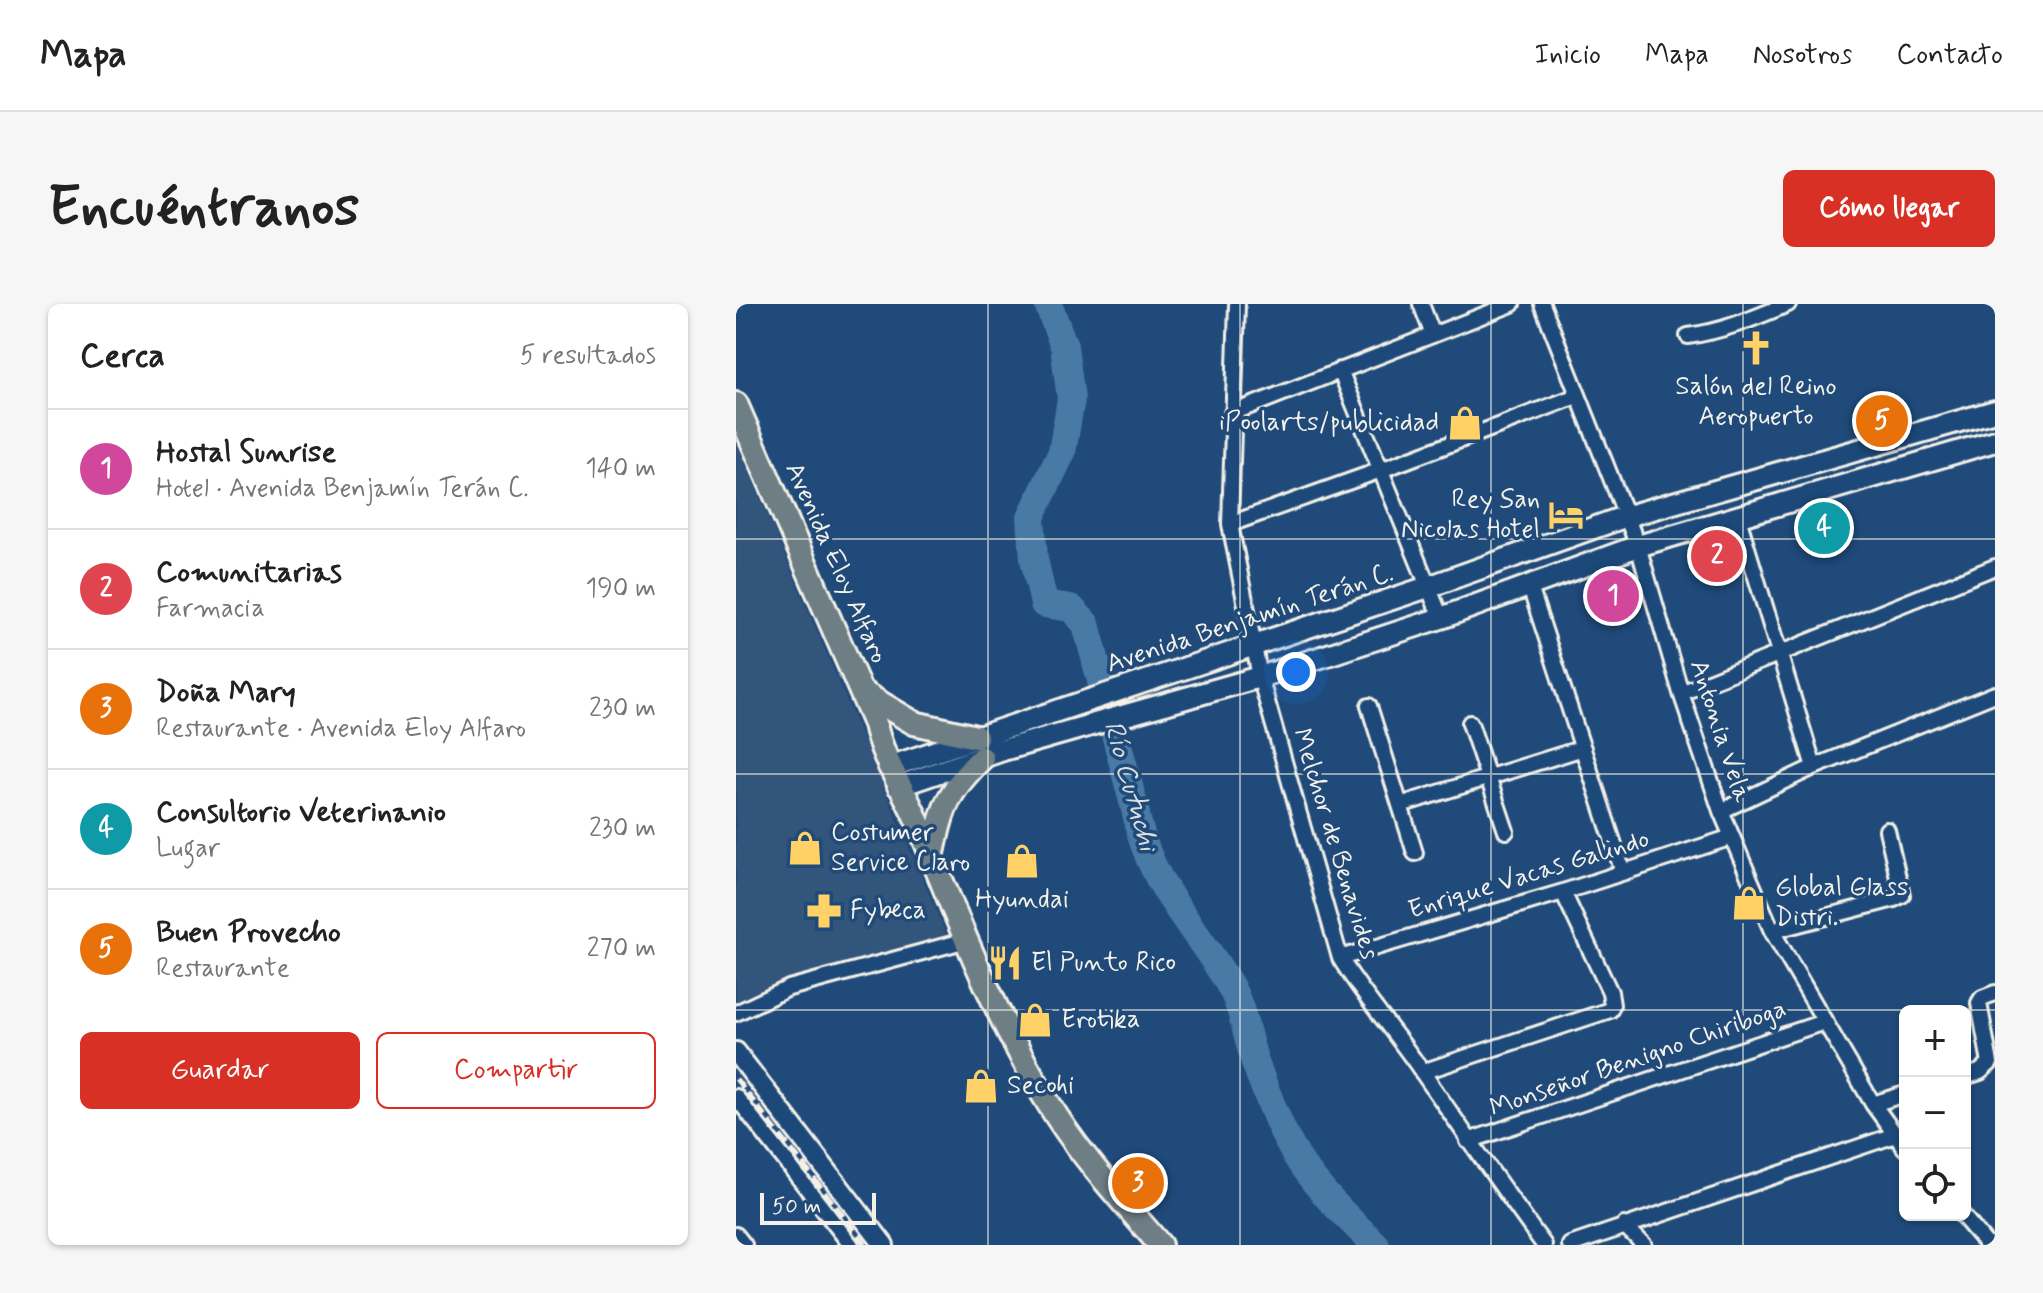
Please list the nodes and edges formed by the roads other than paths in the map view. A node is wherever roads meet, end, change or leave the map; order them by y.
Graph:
1 (1237, 304) edge
2 (1421, 304) edge
3 (1512, 304) edge
4 (1542, 304) edge
5 (1788, 304) edge
6 (1433, 335) junction
7 (1688, 336) dead end
8 (1340, 370) junction
9 (1577, 396) junction
10 (736, 404) edge
11 (1995, 411) edge
12 (1232, 413) junction
13 (736, 439) edge
14 (1995, 441) edge
15 (1381, 470) junction
16 (1624, 517) junction
17 (1738, 518) junction
18 (1230, 524) junction
19 (1638, 546) junction
20 (1995, 567) edge
21 (1428, 587) junction
22 (1530, 587) junction
23 (1441, 618) junction
24 (1246, 648) junction
25 (1778, 655) junction
26 (1254, 678) junction
27 (862, 692) junction
28 (1681, 693) junction
29 (1995, 694) edge
30 (1369, 706) dead end
31 (1470, 723) dead end
32 (880, 746) junction
33 (987, 748) junction
34 (1583, 748) junction
35 (1814, 767) junction
36 (1489, 776) junction
37 (894, 777) junction
38 (1400, 805) junction
39 (1721, 811) junction
40 (1887, 830) dead end
41 (1506, 831) dead end
42 (1732, 837) junction
43 (1415, 853) dead end
44 (932, 858) junction
45 (1623, 872) junction
46 (1563, 892) junction
47 (1772, 931) junction
48 (967, 940) junction
49 (1340, 958) junction
50 (1995, 993) edge
51 (736, 1013) edge
52 (1824, 1022) junction
53 (736, 1052) edge
54 (1422, 1072) junction
55 (1971, 1075) edge
56 (1899, 1096) edge
57 (736, 1097) edge
58 (1873, 1104) junction
59 (1895, 1135) junction
60 (1899, 1140) edge
61 (1468, 1141) junction
62 (1967, 1221) edge
63 (1624, 1225) junction
64 (736, 1235) edge
65 (744, 1245) edge
66 (851, 1245) edge
67 (884, 1245) edge
68 (1160, 1245) edge
69 (1544, 1245) edge
70 (1570, 1245) edge
71 (1644, 1245) edge
72 (1987, 1245) edge

1 - 12 street, Melchor de Benavides
2 - 6 street
3 - 6 street
4 - 9 street, Antonia Vela
5 - 7 street
6 - 8 street
8 - 12 street
8 - 15 street
9 - 15 street
9 - 16 street, Antonia Vela
10 - 27 main road, Avenida Eloy Alfaro
11 - 16 main road, Avenida Benjamín Terán C.
12 - 18 street, Melchor de Benavides
13 - 32 main road, Avenida Eloy Alfaro
14 - 17 main road, Avenida Benjamín Terán C.
15 - 18 street
15 - 21 street
16 - 19 street, Antonia Vela
16 - 21 main road, Avenida Benjamín Terán C.
17 - 19 main road, Avenida Benjamín Terán C.
17 - 25 street
18 - 24 street, Melchor de Benavides
19 - 22 main road, Avenida Benjamín Terán C.
19 - 28 street, Antonia Vela
20 - 25 street
21 - 23 street
21 - 24 main road, Avenida Benjamín Terán C.
22 - 23 main road, Avenida Benjamín Terán C.
22 - 34 street
23 - 26 main road, Avenida Benjamín Terán C.
24 - 26 street, Melchor de Benavides
24 - 33 main road, Avenida Benjamín Terán C.
25 - 28 street
25 - 35 street
26 - 33 main road, Avenida Benjamín Terán C.
26 - 49 street, Melchor de Benavides
27 - 32 main road, Avenida Eloy Alfaro
27 - 33 main road
28 - 39 street, Antonia Vela
29 - 35 street
30 - 38 street
31 - 36 street
32 - 37 main road, Avenida Eloy Alfaro
33 - 37 main road, Avenida Benjamín Terán C.
33 - 44 main road
34 - 36 street
34 - 45 street
35 - 39 street
36 - 38 street
36 - 41 street
37 - 44 main road, Avenida Eloy Alfaro
38 - 43 street
39 - 42 street, Antonia Vela
40 - 47 street
42 - 45 street, Enrique Vacas Galindo
42 - 47 street, Antonia Vela
44 - 48 main road, Avenida Eloy Alfaro
45 - 46 street, Enrique Vacas Galindo
46 - 49 street, Enrique Vacas Galindo
46 - 54 street
47 - 52 street, Antonia Vela
48 - 51 street
48 - 68 main road, Avenida Eloy Alfaro
49 - 54 street, Melchor de Benavides
50 - 55 street
52 - 58 street, Antonia Vela
52 - 61 street, Monseñor Benigno Chiriboga
53 - 67 street
54 - 61 street, Melchor de Benavides
56 - 58 street
57 - 66 street
58 - 59 street, Antonia Vela
59 - 60 street, Antonia Vela
59 - 63 street
61 - 69 street, Melchor de Benavides
62 - 72 street
63 - 70 street
63 - 71 street
64 - 65 street

